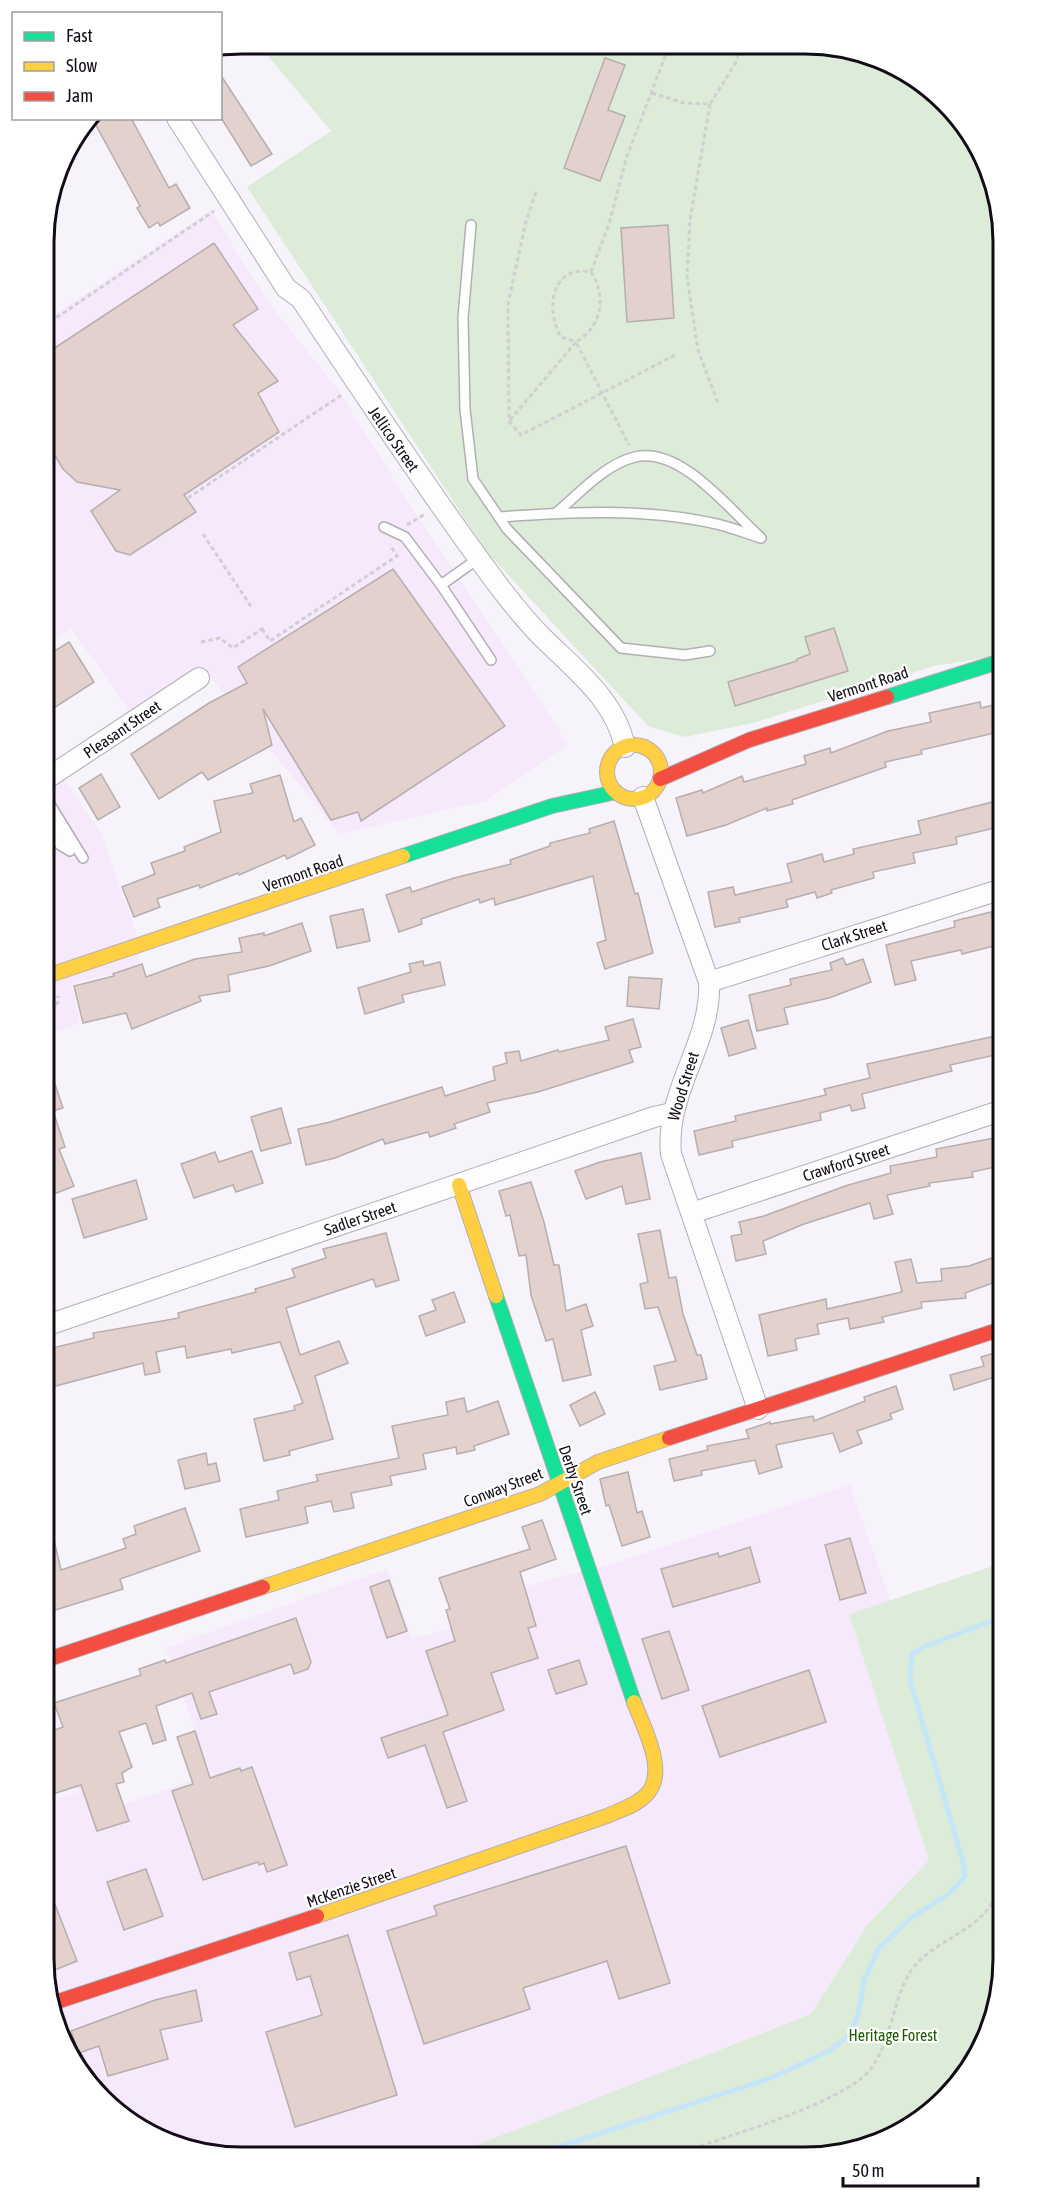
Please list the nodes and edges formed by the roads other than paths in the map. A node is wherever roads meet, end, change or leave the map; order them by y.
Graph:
1 (178, 120) edge
2 (471, 225) dead end
3 (556, 513) junction
4 (499, 517) junction
5 (384, 527) dead end
6 (479, 558) junction
7 (441, 585) junction
8 (710, 651) dead end
9 (491, 660) dead end
10 (993, 664) edge
11 (199, 678) dead end
12 (749, 740) junction
13 (625, 747) junction
14 (696, 747) dead end
15 (609, 762) junction
16 (592, 773) dead end
17 (54, 774) edge
18 (660, 779) junction
19 (576, 785) dead end
20 (616, 792) junction
21 (643, 797) junction
22 (552, 806) junction
23 (54, 811) edge
24 (54, 823) edge
25 (54, 836) edge
26 (83, 858) junction
27 (993, 892) edge
28 (54, 976) edge
29 (709, 982) junction
30 (672, 1113) junction
31 (993, 1113) edge
32 (459, 1185) junction
33 (692, 1213) junction
34 (54, 1323) edge
35 (993, 1332) edge
36 (758, 1409) junction
37 (559, 1483) junction
38 (54, 1657) edge
39 (655, 1787) joint
40 (59, 2001) edge

1 - 6 street, Jellico Street
2 - 4 lane
3 - 3 lane
3 - 4 lane
4 - 8 lane
5 - 7 lane
6 - 7 lane
6 - 13 street, Jellico Street
7 - 9 lane
10 - 12 street, Vermont Road
11 - 17 street, Pleasant Street
12 - 14 street, Vermont Road
12 - 18 street, Vermont Road
13 - 15 street
13 - 18 street
15 - 16 street
15 - 20 street
18 - 21 street, Vermont Road
19 - 22 street, Vermont Road
20 - 21 street, Vermont Road
20 - 22 street, Vermont Road
21 - 29 street, Wood Street
22 - 28 street, Vermont Road
23 - 26 lane
24 - 26 lane
25 - 26 lane
27 - 29 street, Clark Street
29 - 30 street, Wood Street
30 - 32 street, Sadler Street
30 - 33 street, Wood Street
31 - 33 street, Crawford Street
32 - 34 street, Sadler Street
32 - 37 street, Derby Street
33 - 36 street, Wood Street
35 - 36 street, Conway Street
36 - 37 street, Conway Street
37 - 38 street, Conway Street
37 - 39 street, Derby Street
39 - 40 street, McKenzie Street

